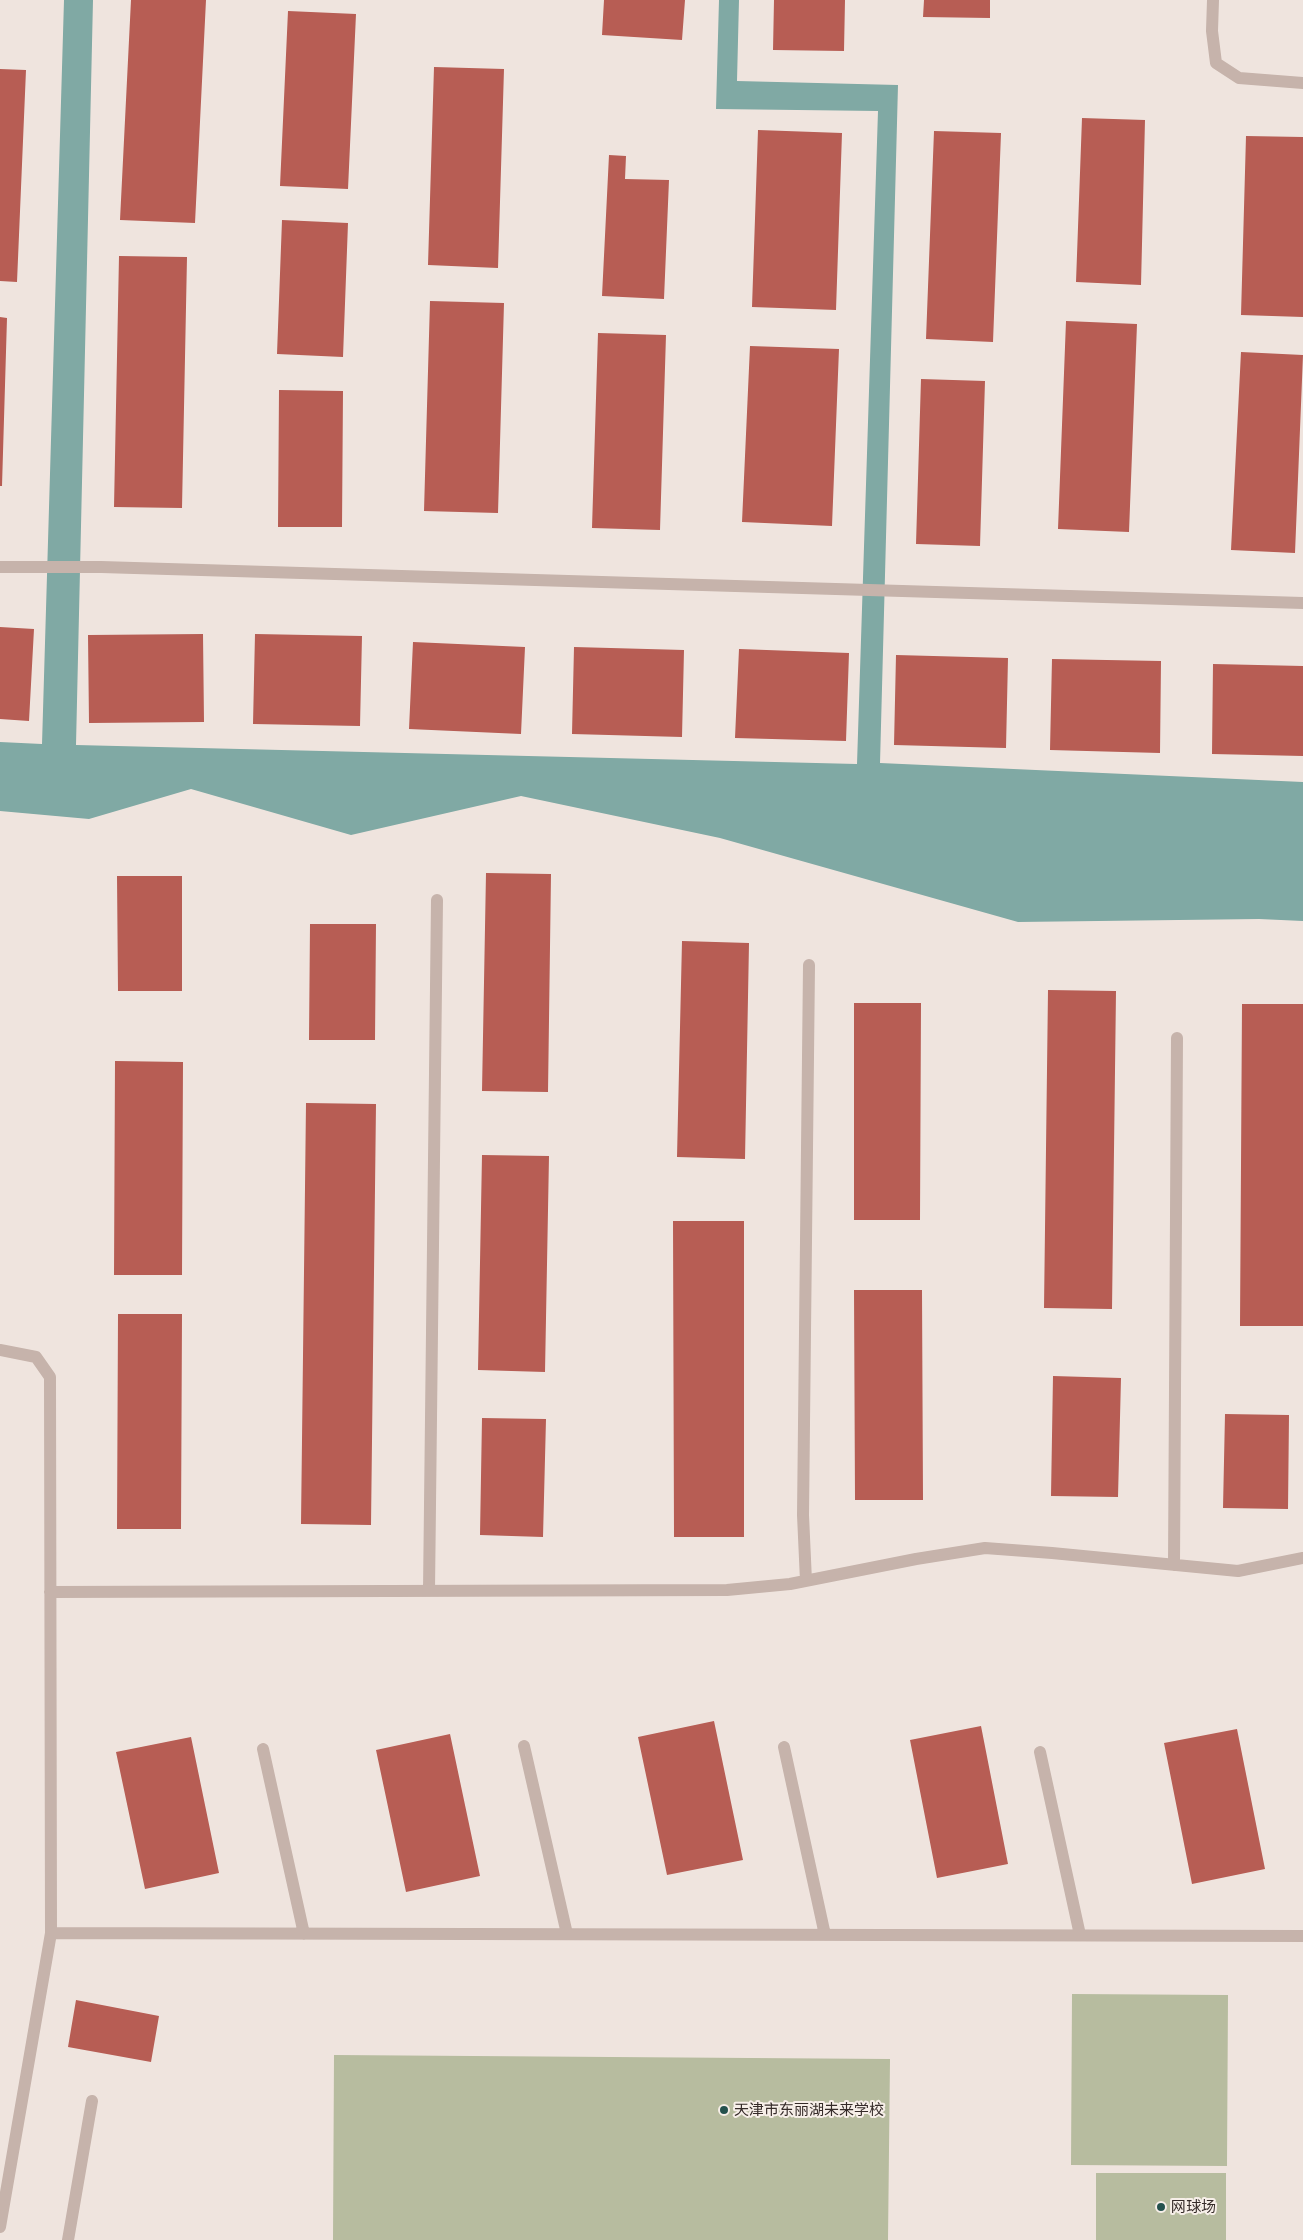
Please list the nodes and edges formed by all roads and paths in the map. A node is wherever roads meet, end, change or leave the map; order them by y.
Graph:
1 (1212, 0) edge
2 (1303, 83) edge
3 (0, 567) edge
4 (1303, 603) edge
5 (437, 900) dead end
6 (809, 965) dead end
7 (1177, 1038) dead end
8 (0, 1350) edge
9 (1303, 1558) edge
10 (1174, 1564) junction
11 (806, 1581) junction
12 (430, 1590) junction
13 (50, 1592) junction
14 (524, 1746) dead end
15 (784, 1748) dead end
16 (263, 1749) dead end
17 (1040, 1752) dead end
18 (51, 1933) junction
19 (304, 1934) junction
20 (567, 1934) junction
21 (825, 1935) junction
22 (1080, 1935) junction
23 (1303, 1936) edge
24 (92, 2101) dead end
25 (5, 2167) edge
26 (0, 2227) edge
27 (68, 2240) edge

1 - 2 lane
3 - 4 lane
5 - 12 lane
6 - 11 lane
7 - 10 lane
8 - 13 lane
9 - 10 lane
10 - 11 lane
11 - 12 lane
12 - 13 lane
13 - 18 lane
14 - 20 lane
15 - 21 lane
16 - 19 lane
17 - 22 lane
18 - 19 lane
18 - 25 lane
19 - 20 lane
20 - 21 lane
21 - 22 lane
22 - 23 lane
24 - 27 lane
25 - 26 lane

